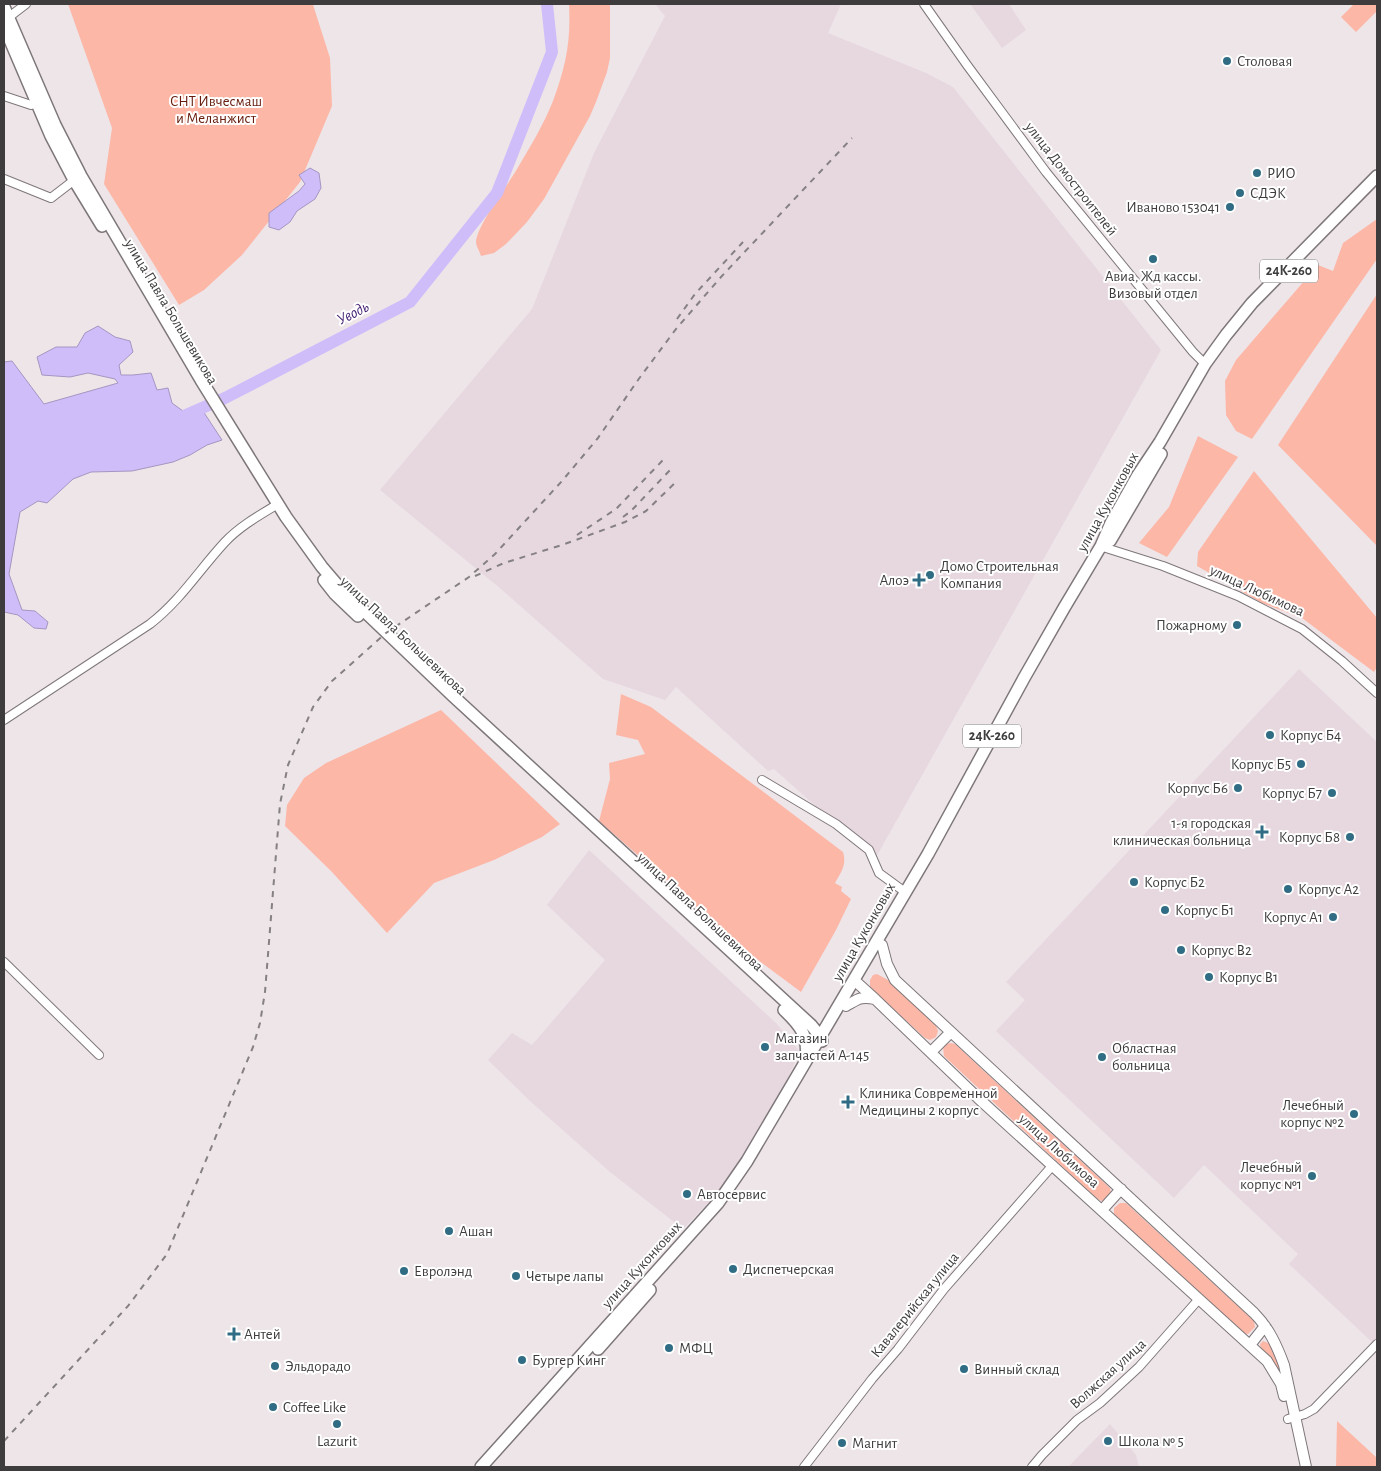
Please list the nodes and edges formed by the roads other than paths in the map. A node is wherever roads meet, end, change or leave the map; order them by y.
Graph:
1 (26, 4) edge
2 (924, 4) edge
3 (5, 17) edge
4 (4, 96) edge
5 (36, 103) junction
6 (1377, 176) edge
7 (78, 178) junction
8 (4, 179) edge
9 (1377, 181) edge
10 (1208, 366) junction
11 (275, 505) junction
12 (1103, 547) junction
13 (1377, 693) edge
14 (4, 720) edge
15 (762, 780) dead end
16 (905, 892) junction
17 (882, 945) junction
18 (4, 962) edge
19 (856, 983) junction
20 (875, 998) junction
21 (840, 1013) junction
22 (795, 1015) junction
23 (951, 1032) junction
24 (821, 1042) junction
25 (931, 1052) junction
26 (100, 1055) dead end
27 (805, 1062) junction
28 (1052, 1165) junction
29 (1121, 1189) junction
30 (1102, 1210) junction
31 (1199, 1299) junction
32 (1265, 1326) junction
33 (1377, 1344) edge
34 (1250, 1345) junction
35 (1291, 1418) junction
36 (481, 1467) edge
37 (491, 1467) edge
38 (804, 1467) edge
39 (1032, 1467) edge
40 (1299, 1467) edge
41 (1306, 1467) edge

1 - 3 street
2 - 10 street, улица Домостроителей
3 - 5 main road, улица Павла Большевикова
3 - 7 main road, улица Павла Большевикова
4 - 5 street
5 - 7 main road, улица Павла Большевикова
6 - 10 main road, 24К-260
7 - 8 street
7 - 11 main road, улица Павла Большевикова
9 - 10 main road, 24К-260
10 - 12 main road, улица Куконковых / 24К-260
11 - 14 street
11 - 22 main road, улица Павла Большевикова
12 - 13 street, улица Любимова
12 - 16 main road, улица Куконковых / 24К-260
12 - 17 main road, улица Куконковых
15 - 16 street
16 - 19 main road, улица Куконковых / 24К-260
17 - 19 main road, улица Куконковых
17 - 23 main road, улица Любимова
18 - 26 street
19 - 20 main road, улица Любимова
19 - 21 main road, улица Куконковых / 24К-260
20 - 21 main road
20 - 25 main road, улица Любимова
21 - 22 main road
21 - 24 main road, улица Куконковых
22 - 24 main road
22 - 27 main road, улица Павла Большевикова
23 - 25 main road
23 - 29 main road, улица Любимова
24 - 27 main road, улица Куконковых
24 - 37 main road, улица Куконковых
25 - 28 main road, улица Любимова
27 - 36 main road, улица Куконковых
28 - 30 main road, улица Любимова
28 - 38 street, Кавалерийская улица
29 - 30 main road, улица Любимова
29 - 32 main road, улица Любимова
30 - 31 main road, улица Любимова
31 - 34 main road, улица Любимова
31 - 39 street, Волжская улица
32 - 34 main road
32 - 35 main road, улица Любимова
33 - 35 street
34 - 35 main road, улица Любимова
35 - 40 main road, улица Любимова
35 - 41 main road, улица Любимова

